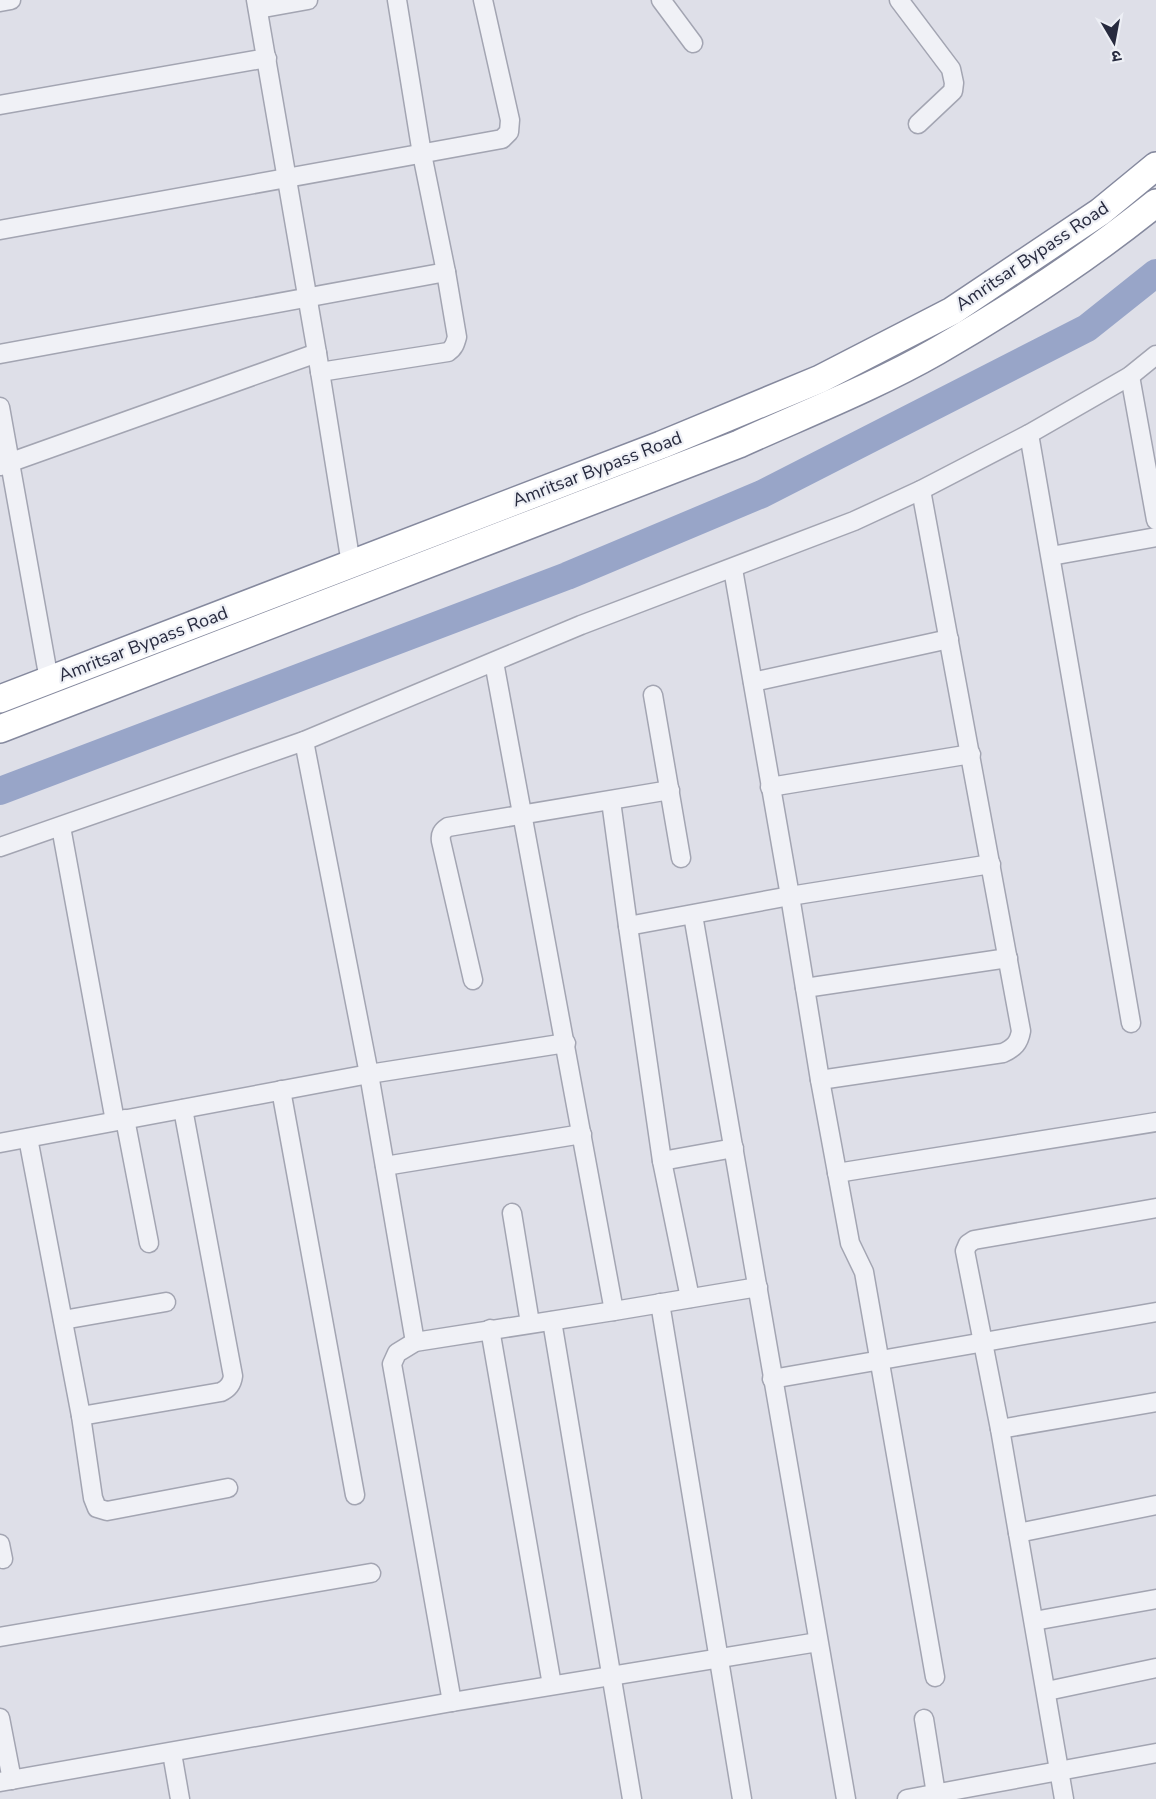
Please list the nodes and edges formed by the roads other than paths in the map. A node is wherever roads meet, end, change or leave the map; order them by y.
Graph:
1 (11, 0) edge
2 (308, 0) edge
3 (397, 0) edge
4 (483, 0) edge
5 (662, 0) edge
6 (899, 0) edge
7 (0, 2) edge
8 (257, 4) edge
9 (693, 43) dead end
10 (267, 58) junction
11 (0, 105) edge
12 (918, 123) dead end
13 (422, 154) junction
14 (1156, 166) edge
15 (286, 179) junction
16 (1156, 203) edge
17 (0, 230) edge
18 (446, 272) junction
19 (306, 298) junction
20 (317, 353) junction
21 (0, 354) edge
22 (1156, 356) edge
23 (320, 372) junction
24 (1130, 376) junction
25 (0, 407) edge
26 (1029, 434) junction
27 (5, 465) edge
28 (921, 490) junction
29 (1156, 520) edge
30 (1156, 537) edge
31 (1051, 556) junction
32 (351, 564) junction
33 (732, 569) junction
34 (949, 639) junction
35 (494, 662) junction
36 (49, 680) junction
37 (753, 682) junction
38 (653, 695) dead end
39 (0, 699) edge
40 (0, 729) edge
41 (304, 741) junction
42 (971, 754) junction
43 (770, 787) junction
44 (670, 790) junction
45 (611, 801) junction
46 (524, 815) junction
47 (62, 827) junction
48 (0, 847) edge
49 (681, 858) dead end
50 (991, 864) junction
51 (790, 896) junction
52 (693, 915) junction
53 (628, 926) junction
54 (1008, 958) junction
55 (473, 980) dead end
56 (805, 988) junction
57 (1131, 1023) dead end
58 (566, 1043) junction
59 (369, 1074) junction
60 (820, 1080) junction
61 (281, 1090) junction
62 (183, 1109) junction
63 (120, 1120) junction
64 (1156, 1122) edge
65 (582, 1134) junction
66 (28, 1138) junction
67 (0, 1143) edge
68 (734, 1149) junction
69 (662, 1161) junction
70 (385, 1166) junction
71 (837, 1173) junction
72 (1156, 1208) edge
73 (512, 1213) dead end
74 (149, 1243) dead end
75 (758, 1287) junction
76 (690, 1298) junction
77 (166, 1302) dead end
78 (660, 1303) junction
79 (615, 1311) junction
80 (1156, 1312) edge
81 (63, 1320) junction
82 (552, 1321) junction
83 (530, 1323) junction
84 (490, 1329) junction
85 (415, 1342) junction
86 (984, 1343) junction
87 (880, 1362) junction
88 (772, 1379) junction
89 (1156, 1402) edge
90 (81, 1416) junction
91 (1000, 1429) junction
92 (228, 1488) dead end
93 (355, 1495) dead end
94 (1156, 1505) edge
95 (1018, 1533) junction
96 (371, 1573) dead end
97 (1156, 1599) edge
98 (1034, 1621) junction
99 (0, 1637) edge
100 (818, 1642) junction
101 (717, 1657) junction
102 (1156, 1668) edge
103 (610, 1676) junction
104 (935, 1677) dead end
105 (552, 1685) junction
106 (1047, 1690) junction
107 (452, 1702) junction
108 (0, 1718) edge
109 (924, 1719) dead end
110 (172, 1753) junction
111 (1156, 1753) edge
112 (1060, 1772) junction
113 (6, 1781) edge
114 (936, 1794) junction
115 (180, 1799) edge
116 (632, 1799) edge
117 (742, 1799) edge
118 (846, 1799) edge
119 (907, 1799) edge
120 (1064, 1799) edge

1 - 7 street
2 - 8 street
3 - 13 street
4 - 13 street
5 - 9 street
6 - 12 street
8 - 10 street
10 - 11 street
10 - 15 street
13 - 15 street
13 - 18 street
14 - 32 highway, Amritsar Bypass Road
15 - 17 street
15 - 19 street
16 - 40 highway, Amritsar Bypass Road
18 - 19 street
18 - 23 street
19 - 20 street
19 - 21 street
20 - 23 street
20 - 27 street
22 - 24 street
23 - 32 street
24 - 26 street
24 - 29 street
25 - 27 street
26 - 28 street
26 - 31 street
27 - 36 street
28 - 33 street
28 - 34 street
30 - 31 street
31 - 57 street
32 - 36 highway, Amritsar Bypass Road
33 - 35 street
33 - 37 street
34 - 37 street
34 - 42 street
35 - 41 street
35 - 46 street
36 - 39 highway, Amritsar Bypass Road
37 - 43 street
38 - 44 street
41 - 47 street
41 - 59 street
42 - 43 street
42 - 50 street
43 - 51 street
44 - 45 street
44 - 49 street
45 - 46 street
45 - 53 street
46 - 55 street
46 - 58 street
47 - 48 street
47 - 63 street
50 - 51 street
50 - 54 street
51 - 52 street
51 - 56 street
52 - 53 street
52 - 68 street
53 - 69 street
54 - 56 street
54 - 60 street
56 - 60 street
58 - 59 street
58 - 65 street
59 - 61 street
59 - 70 street
60 - 71 street
61 - 62 street
61 - 93 street
62 - 63 street
62 - 90 street
63 - 66 street
63 - 74 street
64 - 71 street
65 - 70 street
65 - 79 street
66 - 67 street
66 - 81 street
68 - 69 street
68 - 75 street
69 - 76 street
70 - 85 street
71 - 87 street
72 - 86 street
73 - 83 street
75 - 76 street
75 - 88 street
76 - 78 street
77 - 81 street
78 - 79 street
78 - 101 street
79 - 82 street
80 - 86 street
81 - 90 street
82 - 83 street
82 - 103 street
83 - 84 street
84 - 85 street
84 - 105 street
85 - 107 street
86 - 87 street
86 - 91 street
87 - 88 street
87 - 104 street
88 - 100 street
89 - 91 street
90 - 92 street
91 - 95 street
94 - 95 street
95 - 98 street
96 - 99 street
97 - 98 street
98 - 106 street
100 - 101 street
100 - 118 street
101 - 103 street
101 - 117 street
102 - 106 street
103 - 105 street
103 - 116 street
105 - 107 street
106 - 112 street
107 - 110 street
108 - 113 street
109 - 114 street
110 - 113 street
110 - 115 street
111 - 112 street
112 - 114 street
112 - 120 street
114 - 119 street

